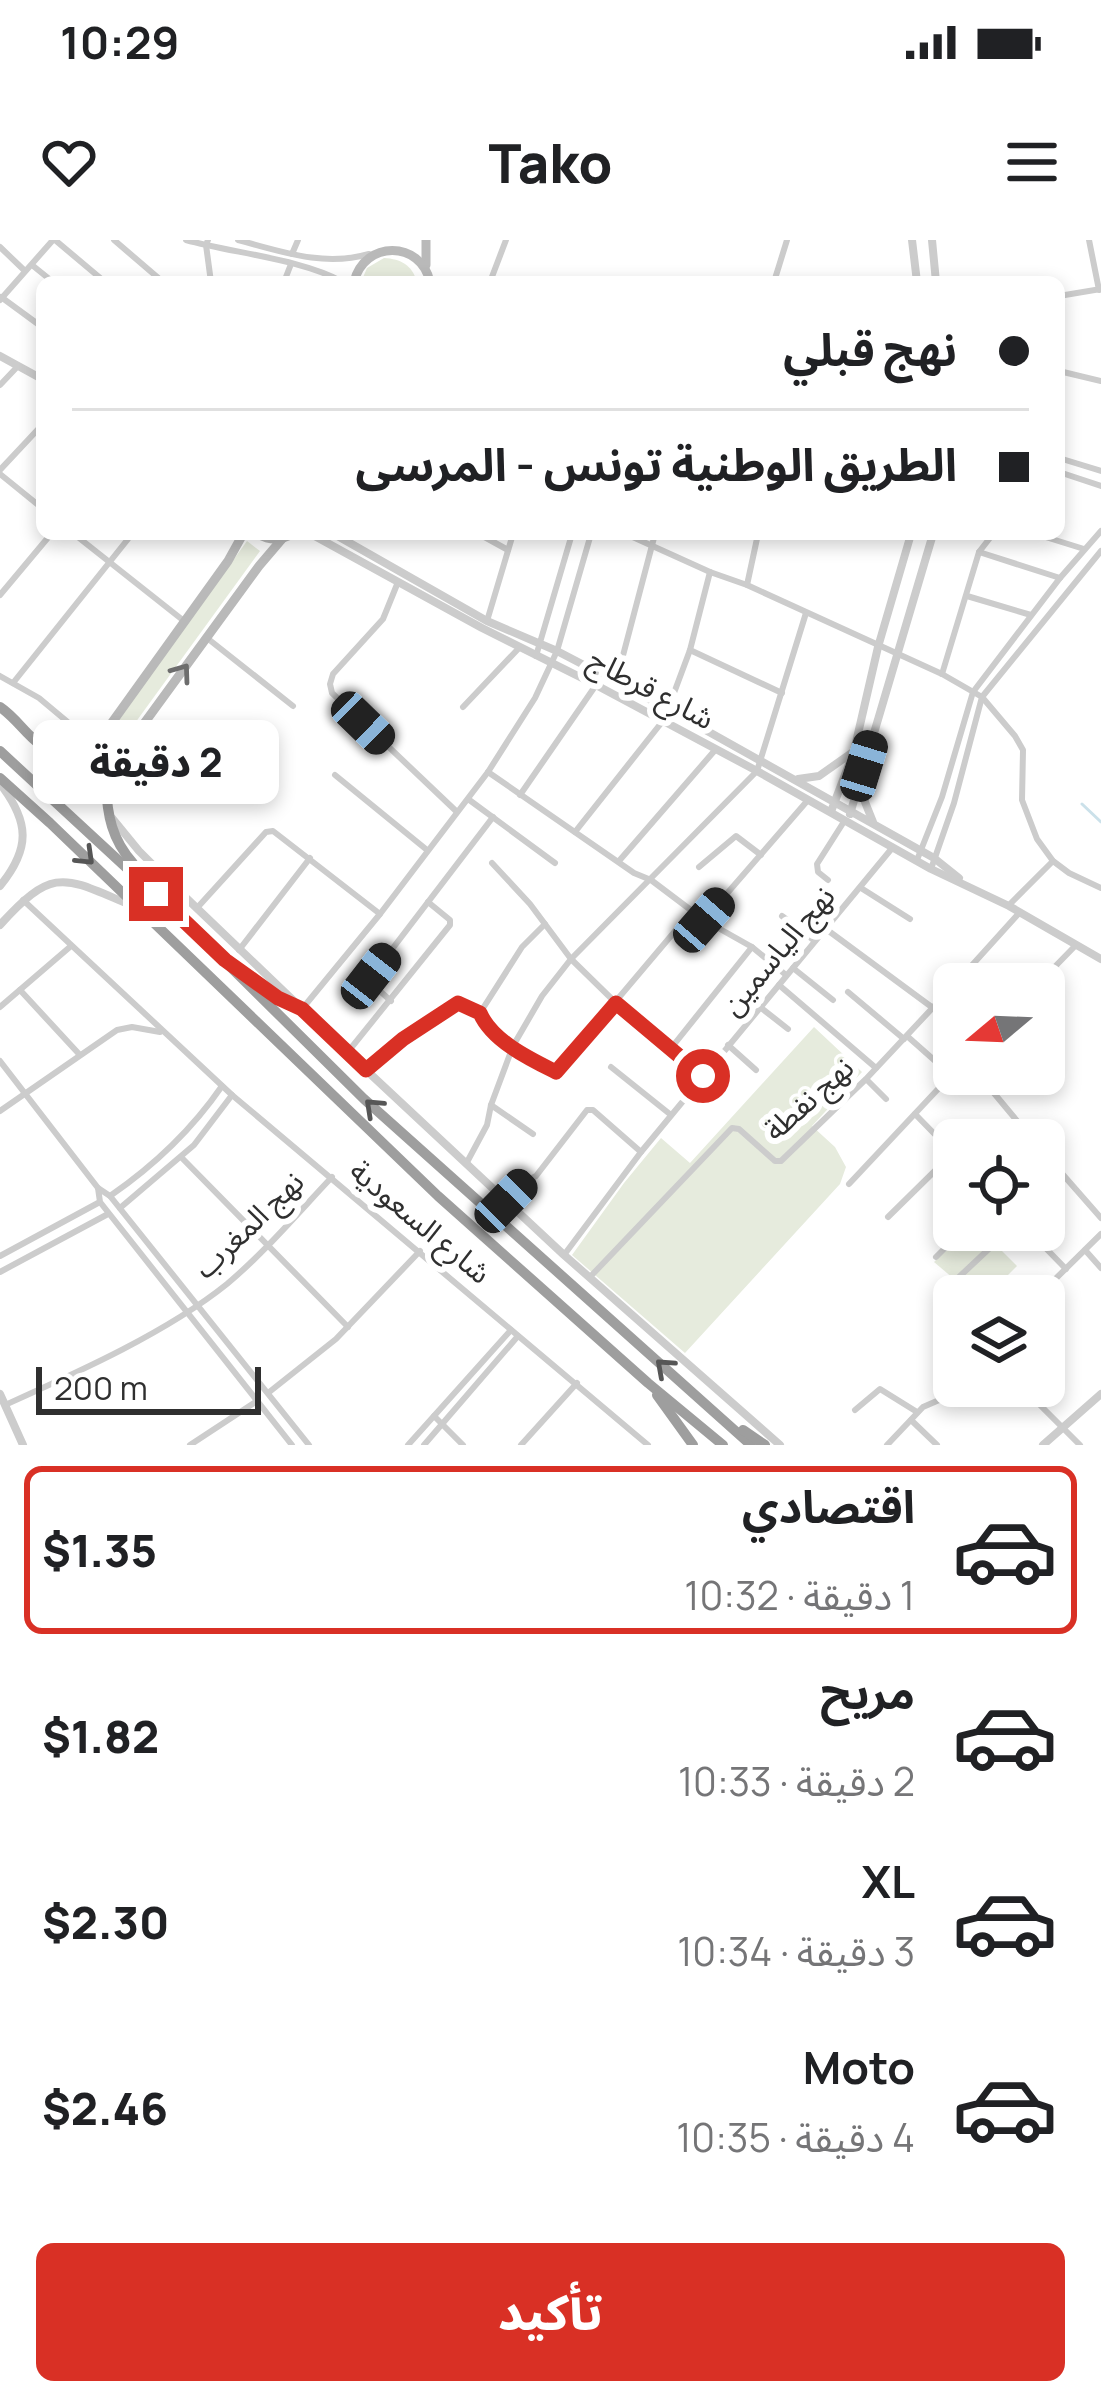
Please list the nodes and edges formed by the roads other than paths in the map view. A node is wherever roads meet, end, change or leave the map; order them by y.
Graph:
1 (54, 240) edge
2 (114, 240) edge
3 (186, 240) edge
4 (238, 240) edge
5 (298, 240) edge
6 (386, 240) edge
7 (426, 240) edge
8 (506, 240) edge
9 (787, 240) edge
10 (912, 240) edge
11 (932, 240) edge
12 (1089, 240) edge
13 (207, 243) edge
14 (0, 248) edge
15 (372, 252) junction
16 (292, 254) junction
17 (291, 264) junction
18 (28, 268) junction
19 (42, 276) edge
20 (98, 276) edge
21 (157, 276) edge
22 (210, 276) edge
23 (286, 276) edge
24 (332, 276) edge
25 (356, 276) edge
26 (429, 276) edge
27 (430, 276) edge
28 (492, 276) edge
29 (776, 276) edge
30 (915, 276) edge
31 (935, 276) edge
32 (1100, 290) edge
33 (1065, 295) edge
34 (1, 298) edge
35 (36, 323) edge
36 (0, 356) edge
37 (18, 365) junction
38 (1065, 372) edge
39 (36, 376) edge
40 (1101, 381) edge
41 (0, 386) edge
42 (36, 432) edge
43 (1065, 460) edge
44 (1101, 471) edge
45 (0, 472) edge
46 (1065, 474) edge
47 (1101, 486) edge
48 (36, 503) edge
49 (1101, 531) edge
50 (46, 540) edge
51 (82, 540) edge
52 (127, 540) edge
53 (240, 540) edge
54 (284, 540) edge
55 (322, 540) edge
56 (345, 540) edge
57 (490, 540) edge
58 (511, 540) edge
59 (570, 540) edge
60 (589, 540) edge
61 (640, 540) edge
62 (653, 540) edge
63 (757, 540) edge
64 (908, 540) edge
65 (931, 540) edge
66 (988, 540) edge
67 (1055, 540) edge
68 (651, 545) junction
69 (1084, 549) junction
70 (508, 550) junction
71 (1101, 551) edge
72 (979, 552) junction
73 (109, 561) junction
74 (710, 572) junction
75 (1060, 578) junction
76 (398, 582) junction
77 (747, 585) junction
78 (0, 595) edge
79 (967, 596) junction
80 (806, 613) junction
81 (1030, 615) junction
82 (184, 621) junction
83 (487, 621) junction
84 (207, 638) junction
85 (541, 644) junction
86 (878, 647) junction
87 (519, 648) junction
88 (690, 650) junction
89 (557, 651) junction
90 (536, 656) junction
91 (898, 656) junction
92 (551, 664) junction
93 (943, 674) junction
94 (0, 676) edge
95 (616, 682) junction
96 (13, 683) junction
97 (596, 685) junction
98 (973, 692) junction
99 (782, 693) junction
100 (982, 697) junction
101 (0, 706) edge
102 (293, 706) dead end
103 (463, 707) dead end
104 (668, 709) junction
105 (66, 720) junction
106 (663, 720) junction
107 (93, 741) junction
108 (69, 748) junction
109 (716, 749) junction
110 (0, 751) edge
111 (854, 751) junction
112 (113, 766) junction
113 (759, 766) junction
114 (864, 766) junction
115 (488, 772) junction
116 (335, 775) dead end
117 (795, 780) junction
118 (0, 781) edge
119 (106, 784) junction
120 (520, 795) junction
121 (468, 799) junction
122 (809, 800) junction
123 (832, 808) junction
124 (456, 811) junction
125 (107, 812) junction
126 (493, 817) junction
127 (848, 818) junction
128 (873, 823) junction
129 (575, 832) junction
130 (893, 847) junction
131 (427, 850) junction
132 (760, 855) junction
133 (919, 856) junction
134 (310, 857) junction
135 (619, 861) junction
136 (1053, 861) junction
137 (492, 862) dead end
138 (555, 863) dead end
139 (932, 864) junction
140 (699, 867) dead end
141 (651, 880) junction
142 (828, 880) dead end
143 (1, 883) edge
144 (861, 888) junction
145 (1101, 888) edge
146 (22, 900) junction
147 (428, 902) junction
148 (1009, 906) junction
149 (137, 908) junction
150 (197, 908) junction
151 (692, 911) junction
152 (1020, 913) junction
153 (380, 914) junction
154 (782, 916) dead end
155 (910, 919) dead end
156 (183, 920) junction
157 (704, 920) junction
158 (545, 924) junction
159 (0, 925) edge
160 (826, 928) junction
161 (815, 941) junction
162 (1076, 945) junction
163 (71, 946) junction
164 (752, 947) junction
165 (239, 950) junction
166 (571, 959) junction
167 (1101, 959) edge
168 (225, 960) junction
169 (974, 963) edge
170 (1058, 963) edge
171 (790, 971) junction
172 (779, 985) junction
173 (20, 990) junction
174 (848, 992) dead end
175 (391, 1000) junction
176 (832, 1000) dead end
177 (616, 1003) junction
178 (0, 1007) edge
179 (760, 1007) junction
180 (933, 1008) joint
181 (302, 1009) junction
182 (480, 1013) junction
183 (788, 1029) dead end
184 (163, 1033) junction
185 (905, 1038) junction
186 (728, 1045) junction
187 (513, 1046) junction
188 (670, 1049) junction
189 (347, 1053) junction
190 (80, 1054) junction
191 (933, 1058) edge
192 (0, 1061) edge
193 (611, 1067) dead end
194 (876, 1068) junction
195 (366, 1070) junction
196 (756, 1070) dead end
197 (703, 1076) junction
198 (866, 1079) junction
199 (222, 1087) junction
200 (27, 1094) junction
201 (933, 1094) edge
202 (232, 1095) junction
203 (996, 1095) edge
204 (886, 1099) dead end
205 (491, 1105) junction
206 (0, 1111) edge
207 (914, 1113) junction
208 (671, 1115) junction
209 (1016, 1119) edge
210 (533, 1133) dead end
211 (933, 1133) edge
212 (641, 1152) junction
213 (181, 1156) junction
214 (466, 1164) junction
215 (933, 1173) edge
216 (332, 1177) junction
217 (1065, 1178) edge
218 (849, 1184) dead end
219 (98, 1188) junction
220 (110, 1196) junction
221 (506, 1201) junction
222 (100, 1202) junction
223 (120, 1208) junction
224 (109, 1214) junction
225 (888, 1217) dead end
226 (1101, 1218) edge
227 (1101, 1234) edge
228 (269, 1246) junction
229 (1085, 1250) junction
230 (420, 1251) junction
231 (942, 1251) edge
232 (987, 1251) edge
233 (1048, 1251) edge
234 (564, 1255) junction
235 (0, 1256) edge
236 (936, 1257) dead end
237 (1101, 1268) edge
238 (1066, 1269) junction
239 (0, 1272) edge
240 (961, 1275) edge
241 (1060, 1275) edge
242 (590, 1277) junction
243 (197, 1305) junction
244 (187, 1312) junction
245 (348, 1327) junction
246 (515, 1333) junction
247 (577, 1383) junction
248 (648, 1383) junction
249 (0, 1394) edge
250 (268, 1394) junction
251 (1101, 1394) edge
252 (257, 1401) junction
253 (933, 1401) edge
254 (5, 1405) junction
255 (1042, 1407) edge
256 (711, 1409) junction
257 (855, 1410) dead end
258 (917, 1412) junction
259 (434, 1417) junction
260 (911, 1420) junction
261 (443, 1425) junction
262 (1062, 1428) junction
263 (636, 1437) junction
264 (194, 1444) edge
265 (23, 1445) edge
266 (292, 1445) edge
267 (309, 1445) edge
268 (408, 1445) edge
269 (424, 1445) edge
270 (464, 1445) edge
271 (521, 1445) edge
272 (628, 1445) edge
273 (647, 1445) edge
274 (693, 1445) edge
275 (723, 1445) edge
276 (751, 1445) edge
277 (765, 1445) edge
278 (780, 1445) edge
279 (887, 1445) edge
280 (937, 1445) edge
281 (1043, 1445) edge
282 (1080, 1445) edge

1 - 18 street
1 - 20 street
2 - 21 street
3 - 13 street
4 - 16 street
5 - 16 street
6 - 15 main road
7 - 27 main road
8 - 28 street
9 - 29 street
10 - 30 street
11 - 31 street
12 - 32 street
13 - 17 street
13 - 22 street
14 - 18 street
15 - 16 street
15 - 25 main road
15 - 26 main road
17 - 23 street
17 - 24 street
18 - 19 street
18 - 34 street
32 - 33 street
34 - 35 street
36 - 37 street
37 - 39 street
37 - 41 street
38 - 40 street
42 - 45 street
43 - 44 street
45 - 48 street
46 - 47 street
49 - 69 street
50 - 78 street
51 - 73 street
52 - 73 street
53 - 82 main road
54 - 84 main road
55 - 76 street, شارع قرطاج
56 - 83 street, شارع قرطاج
57 - 70 street
58 - 70 street
59 - 85 street
60 - 89 street
61 - 68 street
62 - 68 street
63 - 77 street
64 - 86 street
65 - 91 street
66 - 72 street
67 - 69 street
68 - 74 street
68 - 95 street
69 - 75 street
70 - 83 street
71 - 100 street
72 - 75 street
72 - 79 street
73 - 82 street
73 - 96 street
74 - 77 street
74 - 88 street
75 - 81 street
76 - 87 street, شارع قرطاج
76 - 124 street
77 - 80 street
79 - 81 street
79 - 93 street
80 - 86 street
80 - 99 street
81 - 98 street
82 - 107 main road
83 - 85 street, شارع قرطاج
84 - 102 street
112 -> 84 main road
85 - 89 street, شارع قرطاج
85 - 90 street
86 - 91 street
86 - 111 street
87 - 90 street, شارع قرطاج
87 - 103 street
88 - 99 street
88 - 104 street
89 - 92 street
89 - 95 street, شارع قرطاج
90 - 92 street, شارع قرطاج
91 - 93 street
91 - 114 street
92 - 97 street, شارع قرطاج
92 - 115 street
93 - 98 street
94 - 96 street
95 - 104 street, شارع قرطاج
96 - 105 street
97 - 106 street, شارع قرطاج
97 - 120 street
98 - 100 street
98 - 133 street
99 - 113 street
100 - 136 street
100 - 139 street
101 - 108 highway
104 - 113 street, شارع قرطاج
105 - 107 street
105 - 108 street
106 - 109 street, شارع قرطاج
106 - 129 street
107 - 108 main road
107 - 112 main road
108 - 119 main road
109 - 113 street, شارع قرطاج
109 - 135 street
110 - 156 highway
111 - 117 street
111 - 123 street
112 - 119 main road
113 - 117 street, شارع قرطاج
113 - 122 street, شارع قرطاج
113 - 141 street
114 - 127 street
114 - 128 street
115 - 120 street
115 - 121 street
116 - 131 street
117 - 123 street, شارع قرطاج
118 - 143 street
118 -> 149 highway
119 - 125 highway
120 - 129 street
121 - 124 street
121 - 126 street
122 - 123 street, شارع قرطاج
122 - 132 street
123 - 127 street, شارع قرطاج
124 - 131 street
125 - 150 street
125 - 156 highway
126 - 138 street
126 - 147 street
127 - 128 street, شارع قرطاج
127 - 130 street, شارع قرطاج
127 - 142 street
128 - 133 street, شارع قرطاج
129 - 135 street
130 - 133 street, شارع قرطاج
130 - 144 street, نهج الياسمين
131 - 153 street
132 - 140 street
132 - 157 street
133 - 139 street, شارع قرطاج
134 - 150 street
134 - 153 street
134 - 165 street
135 - 141 street
136 - 145 street
136 - 148 street
137 - 158 street
139 - 148 street, شارع قرطاج
141 - 151 street
141 - 166 street
144 - 155 street
144 - 160 street, نهج الياسمين
146 - 149 street
146 - 159 street
146 - 163 street, شارع السعودية
147 - 175 street
147 - 175 street
148 - 152 street, شارع قرطاج
149 - 248 highway
150 - 165 street
151 - 157 street
151 - 177 street
152 - 162 street, شارع قرطاج
152 - 169 street, نهج نفطة
153 - 181 street
154 - 161 street
156 - 168 highway
157 - 164 street
158 - 166 street
158 - 182 street
160 - 161 street, نهج الياسمين
160 - 180 street
161 - 171 street, نهج الياسمين
162 - 167 street, شارع قرطاج
162 - 170 street
163 - 173 street
163 - 184 street, شارع السعودية
164 - 171 street
164 - 188 street
165 - 181 street
166 - 177 street
166 - 187 street
168 - 181 highway
256 -> 168 highway
171 - 172 street, نهج الياسمين
171 - 176 street
172 - 179 street, نهج الياسمين
172 - 194 street
173 - 178 street
173 - 190 street
174 - 185 street
175 - 189 street
177 - 187 street
177 - 188 street
179 - 183 street
179 - 186 street, نهج الياسمين
180 - 185 street, نهج نفطة
181 - 189 street
182 - 187 street
182 - 195 street
184 - 190 street
184 - 199 street, شارع السعودية
185 - 191 street
185 - 194 street, نهج نفطة
186 - 196 street
186 - 197 street, نهج الياسمين
187 - 205 street
188 - 197 street
189 - 195 street
190 - 200 street
192 - 200 street
193 - 208 street
194 - 198 street, نهج نفطة
195 - 214 street
197 - 208 street, نهج الياسمين
198 - 204 street
198 - 242 street, نهج نفطة
199 - 202 street, شارع السعودية
199 - 220 street
200 - 206 street
200 - 219 street
201 - 207 street
202 - 213 street
202 - 216 street, شارع السعودية
203 - 209 street
205 - 210 street
205 - 214 street
207 - 211 street
207 - 218 street
208 - 212 street, نهج الياسمين
212 - 221 street
212 - 234 street, نهج الياسمين
213 - 223 street
213 - 228 street
214 - 221 street
215 - 225 street
216 - 228 street, نهج المغرب
216 - 230 street, شارع السعودية
217 - 226 street
219 - 220 street
219 - 222 street
220 - 222 street
220 - 223 street
221 - 234 street
222 - 224 street
222 - 235 street
223 - 224 street
223 - 243 street
224 - 239 street
224 - 244 street
227 - 229 street
228 - 243 street, نهج المغرب
228 - 245 street
229 - 237 street
229 - 238 street
230 - 245 street
230 - 246 street, شارع السعودية
231 - 236 street
232 - 240 street
233 - 238 street
234 - 242 street
238 - 241 street
242 - 278 street
243 - 244 street, نهج المغرب
243 - 250 street
244 - 252 street
244 - 254 street, نهج المغرب
245 - 250 street
246 - 247 street, شارع السعودية
246 - 259 street
246 - 261 street
247 - 263 street, شارع السعودية
247 - 271 street
248 - 274 highway
248 - 275 highway
249 - 254 street
250 - 252 street
250 - 267 street
251 - 262 street
252 - 264 street
252 - 266 street
253 - 258 street
254 - 265 street
255 - 262 street
256 - 276 highway
256 - 277 highway
257 - 258 street
258 - 260 street
259 - 261 street
259 - 268 street
260 - 279 street
260 - 280 street
261 - 269 street
261 - 270 street
262 - 281 street
262 - 282 street
263 - 272 street
263 - 273 street, شارع السعودية

